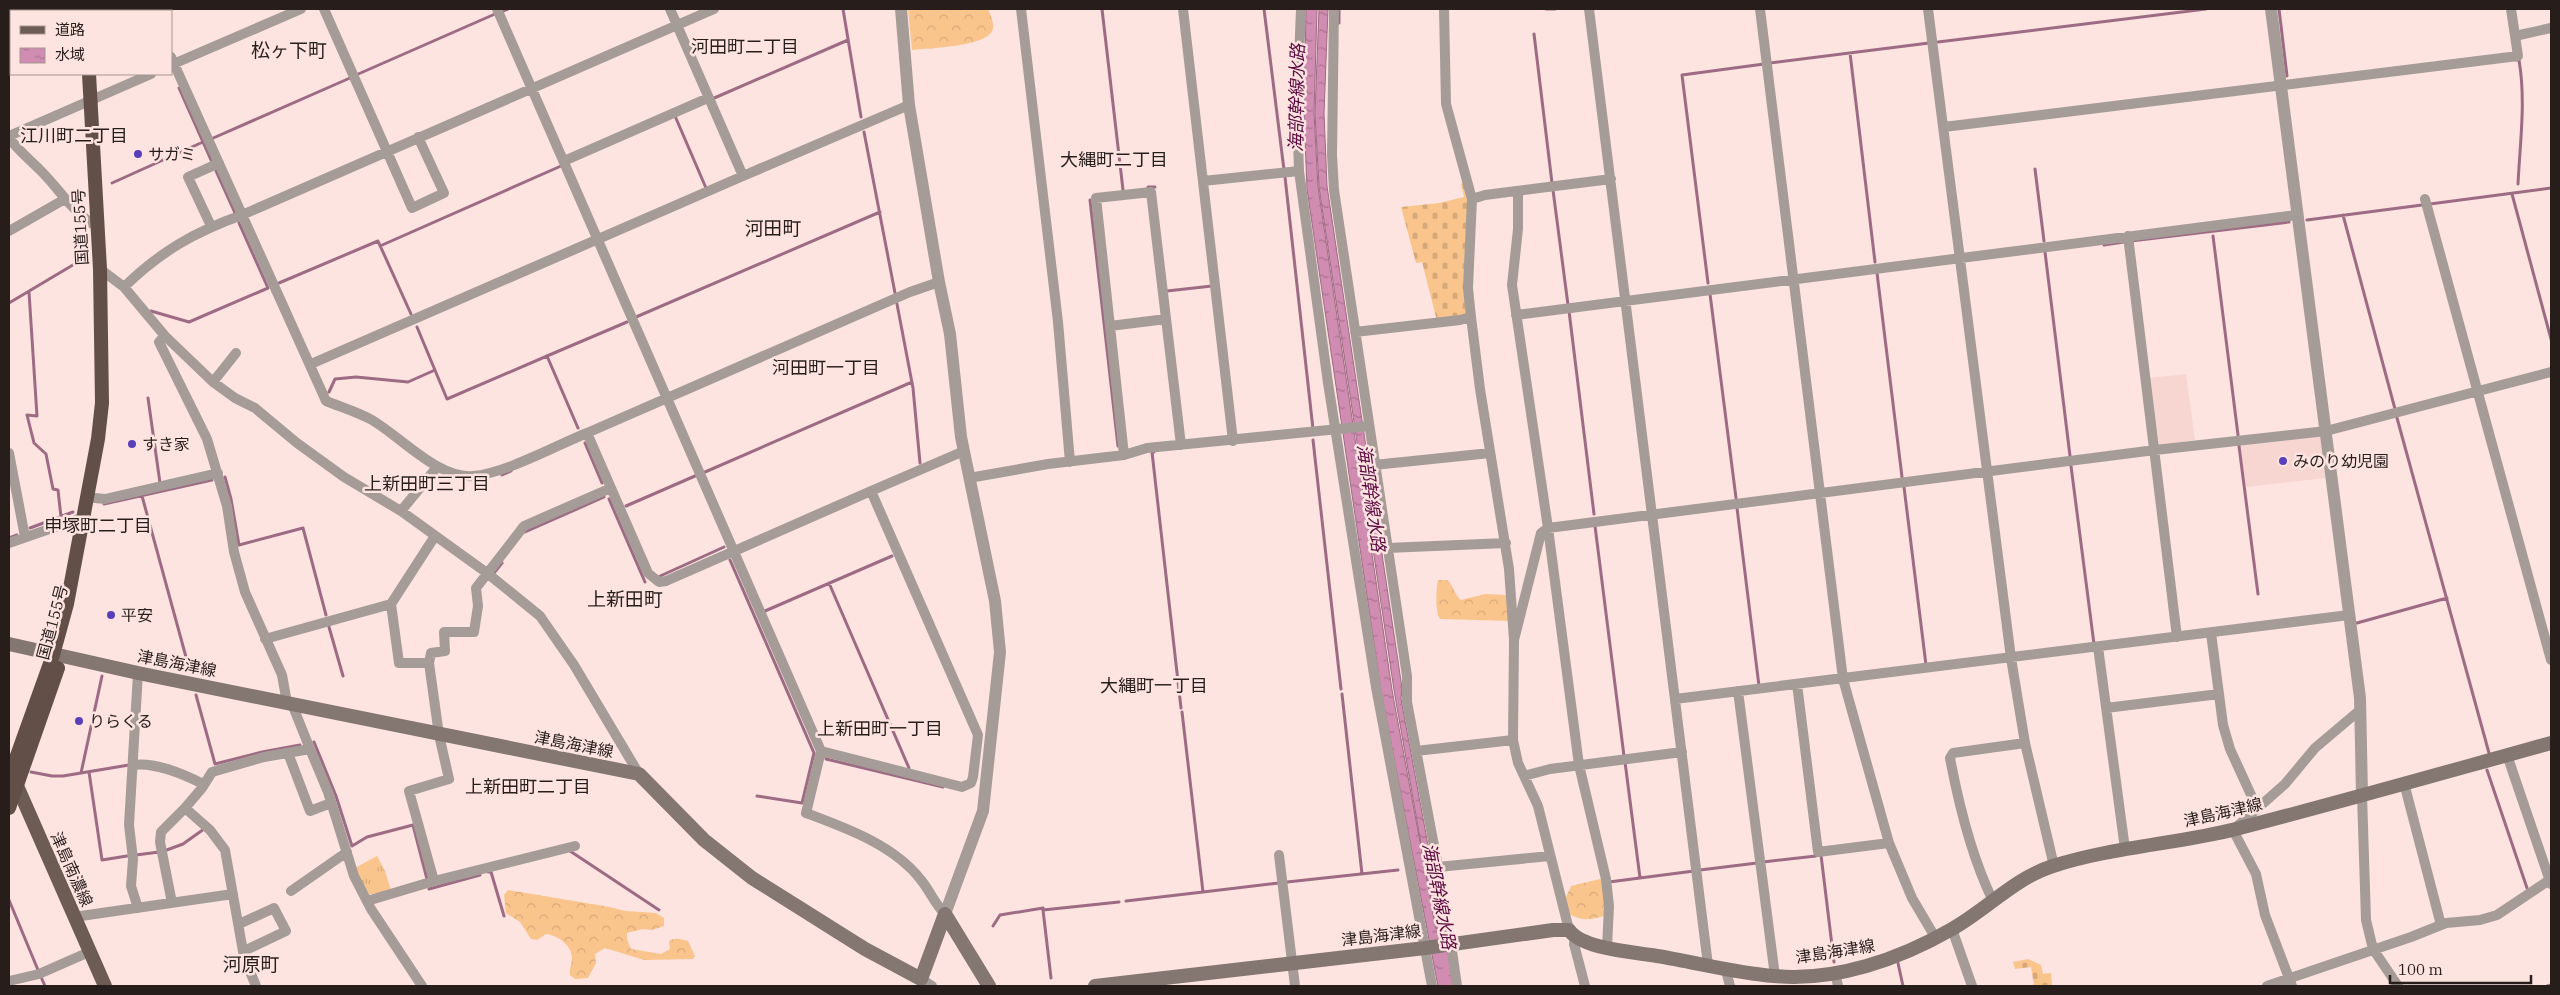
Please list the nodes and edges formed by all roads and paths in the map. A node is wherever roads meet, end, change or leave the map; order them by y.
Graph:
1 (301, 9) edge
2 (324, 9) edge
3 (497, 9) edge
4 (670, 9) edge
5 (714, 9) edge
6 (901, 9) edge
7 (1021, 9) edge
8 (1183, 9) edge
9 (1301, 9) edge
10 (1334, 9) edge
11 (1444, 9) edge
12 (1589, 9) edge
13 (1760, 9) edge
14 (1928, 9) edge
15 (2271, 9) edge
16 (2511, 9) edge
17 (677, 25) junction
18 (2551, 28) edge
19 (2515, 36) junction
20 (172, 62) edge
21 (89, 75) edge
22 (148, 75) edge
23 (2280, 86) junction
24 (532, 89) junction
25 (708, 98) junction
26 (90, 100) junction
27 (909, 105) junction
28 (1944, 127) junction
29 (9, 137) edge
30 (418, 137) junction
31 (386, 151) junction
32 (564, 161) junction
33 (219, 163) junction
34 (1299, 171) junction
35 (743, 176) junction
36 (1611, 179) junction
37 (1203, 181) junction
38 (1518, 191) junction
39 (1472, 199) junction
40 (2425, 199) dead end
41 (65, 200) junction
42 (242, 215) junction
43 (2298, 215) junction
44 (211, 226) junction
45 (98, 227) junction
46 (9, 231) edge
47 (2128, 236) junction
48 (599, 239) junction
49 (1961, 258) junction
50 (100, 269) junction
51 (1793, 279) junction
52 (939, 282) junction
53 (124, 287) junction
54 (1626, 300) junction
55 (1516, 315) junction
56 (1471, 316) junction
57 (1166, 320) junction
58 (1110, 326) junction
59 (1355, 332) junction
60 (164, 336) junction
61 (236, 353) dead end
62 (311, 364) junction
63 (2551, 372) edge
64 (213, 382) junction
65 (2478, 392) junction
66 (666, 398) junction
67 (1369, 426) junction
68 (1335, 431) junction
69 (2326, 431) junction
70 (587, 432) junction
71 (98, 439) junction
72 (1232, 441) junction
73 (1180, 445) junction
74 (2155, 450) junction
75 (964, 451) junction
76 (9, 453) edge
77 (1490, 454) junction
78 (1124, 455) junction
79 (1070, 462) junction
80 (1374, 465) junction
81 (437, 467) junction
82 (1987, 471) junction
83 (218, 472) junction
84 (969, 478) junction
85 (611, 488) junction
86 (871, 491) junction
87 (1820, 492) junction
88 (95, 498) junction
89 (401, 511) junction
90 (1652, 514) junction
91 (84, 517) junction
92 (1548, 528) junction
93 (25, 536) junction
94 (435, 536) junction
95 (9, 543) edge
96 (1506, 543) junction
97 (1387, 548) junction
98 (732, 551) junction
99 (486, 573) junction
100 (391, 604) junction
101 (2349, 616) junction
102 (2211, 633) junction
103 (2177, 637) junction
104 (265, 639) junction
105 (1514, 640) junction
106 (9, 644) edge
107 (2098, 647) junction
108 (58, 656) junction
109 (2011, 658) junction
110 (2551, 660) edge
111 (429, 663) junction
112 (138, 673) junction
113 (1843, 679) junction
114 (1797, 684) junction
115 (1738, 691) junction
116 (2219, 694) junction
117 (1676, 699) junction
118 (290, 703) junction
119 (2106, 708) junction
120 (2360, 710) junction
121 (439, 735) junction
122 (1513, 740) junction
123 (2025, 743) junction
124 (2551, 743) edge
125 (310, 749) junction
126 (822, 751) junction
127 (1416, 751) junction
128 (1682, 752) junction
129 (288, 753) junction
130 (2506, 755) junction
131 (133, 765) junction
132 (1579, 765) junction
133 (639, 774) junction
134 (11, 776) edge
135 (1524, 776) junction
136 (2404, 783) junction
137 (203, 784) junction
138 (2362, 795) junction
139 (331, 803) junction
140 (2259, 806) junction
141 (9, 808) edge
142 (185, 808) junction
143 (2271, 819) junction
144 (2233, 830) junction
145 (1889, 843) junction
146 (575, 846) dead end
147 (2125, 849) junction
148 (347, 852) junction
149 (1279, 856) dead end
150 (1550, 856) junction
151 (2054, 866) junction
152 (1438, 867) junction
153 (434, 881) junction
154 (2550, 882) edge
155 (291, 891) dead end
156 (233, 894) junction
157 (367, 901) junction
158 (1993, 901) junction
159 (172, 903) junction
160 (138, 908) junction
161 (945, 914) junction
162 (74, 917) junction
163 (239, 924) junction
164 (2441, 925) junction
165 (1952, 929) junction
166 (1572, 934) junction
167 (1935, 937) junction
168 (1450, 944) junction
169 (1427, 947) junction
170 (1607, 948) junction
171 (2373, 949) junction
172 (89, 952) junction
173 (244, 952) junction
174 (1292, 963) junction
175 (1708, 965) junction
176 (1725, 967) junction
177 (1835, 972) junction
178 (1775, 976) junction
179 (9, 981) edge
180 (927, 982) edge
181 (2291, 982) edge
182 (1133, 983) edge
183 (105, 986) edge
184 (256, 986) edge
185 (422, 986) edge
186 (988, 986) edge
187 (1095, 986) edge
188 (1295, 986) edge
189 (1432, 986) edge
190 (1457, 986) edge
191 (1585, 986) edge
192 (1730, 986) edge
193 (1838, 986) edge
194 (1972, 986) edge
195 (2267, 986) edge
196 (2398, 986) edge

1 - 20 street
2 - 31 street
3 - 24 street
4 - 17 street
5 - 17 street
6 - 27 street
7 - 79 street
8 - 37 street
9 - 34 street
10 - 59 street
11 - 39 street
12 - 36 street
13 - 51 street
14 - 28 street
15 - 23 street
16 - 19 street
17 - 24 street
17 - 25 street
18 - 19 street
19 - 23 street
20 - 33 street
21 - 26 highway, 国道155号
22 - 26 street
23 - 28 street
23 - 43 street
24 - 30 street
24 - 32 street
25 - 32 street
25 - 35 street
26 - 29 street
26 - 45 highway, 国道155号
27 - 35 street
27 - 52 street
28 - 49 street
29 - 41 street
30 - 31 street
30 - 31 street
31 - 42 street
32 - 48 street
33 - 42 street
33 - 44 street
34 - 37 street
34 - 68 street
35 - 48 street
36 - 38 street
36 - 54 street
37 - 72 street
38 - 39 street
38 - 55 street
39 - 56 street
40 - 65 street
41 - 45 street
41 - 46 street
42 - 44 street
42 - 62 street
43 - 47 street
43 - 69 street
44 - 53 street
45 - 50 highway, 国道155号
47 - 49 street
47 - 74 street
48 - 62 street
48 - 66 street
49 - 51 street
49 - 82 street
50 - 53 street
50 - 71 highway, 国道155号
51 - 54 street
51 - 87 street
52 - 66 street
52 - 75 street
53 - 60 street
54 - 55 street
54 - 90 street
55 - 92 street
56 - 59 street
56 - 77 street
57 - 58 street
57 - 58 street
57 - 73 street
58 - 78 street
59 - 67 street
60 - 64 street
60 - 83 street
61 - 64 street
62 - 81 street
63 - 65 street
64 - 89 street
65 - 69 street
65 - 110 street
66 - 70 street
66 - 98 street
67 - 68 street
67 - 80 street
68 - 72 street
68 - 169 street
69 - 74 street
69 - 101 street
70 - 81 street
70 - 85 street
71 - 88 highway, 国道155号
71 - 91 highway, 国道155号
72 - 73 street
73 - 78 street
74 - 82 street
74 - 103 street
75 - 84 street
75 - 86 street
76 - 93 street
77 - 80 street
77 - 96 street
78 - 79 street
79 - 84 street
80 - 97 street
81 - 89 street
82 - 87 street
82 - 109 street
83 - 88 street
83 - 104 street
84 - 161 street
85 - 98 street
85 - 99 street
86 - 98 street
86 - 126 street
87 - 90 street
87 - 113 street
88 - 108 highway, 国道155号
89 - 94 street
90 - 92 street
90 - 117 street
91 - 93 street
91 - 108 highway, 国道155号
92 - 105 street
92 - 132 street
93 - 95 street
94 - 99 street
94 - 100 street
96 - 97 street
96 - 105 street
97 - 127 street
98 - 126 street
99 - 111 street
99 - 133 street
100 - 104 street
100 - 111 street
101 - 102 street
101 - 120 street
102 - 103 street
102 - 116 street
103 - 107 street
104 - 118 street
105 - 122 street
106 - 108 main road, 津島海津線
107 - 109 street
107 - 119 street
108 - 112 main road, 津島海津線
108 - 134 highway, 国道155号
109 - 113 street
109 - 123 street
111 - 121 street
112 - 118 main road, 津島海津線
112 - 131 street
113 - 114 street
113 - 145 street
114 - 115 street
114 - 145 street
115 - 117 street
115 - 178 street
116 - 119 street
116 - 140 street
117 - 128 street
118 - 121 main road, 津島海津線
118 - 125 street
119 - 147 street
120 - 138 street
120 - 140 street
121 - 133 main road, 津島海津線
121 - 153 street
122 - 127 street
122 - 135 street
123 - 151 street
123 - 158 street
124 - 130 main road, 津島海津線
125 - 129 street
125 - 139 street
126 - 161 street
127 - 152 street
128 - 132 street
128 - 175 street
129 - 137 street
129 - 139 street
130 - 136 main road, 津島海津線
130 - 154 street
131 - 137 street
131 - 160 street
132 - 135 street
132 - 170 street
133 - 180 main road
134 - 141 highway, 国道155号
134 - 162 main road, 津島南濃線
135 - 150 street
136 - 138 main road, 津島海津線
136 - 164 street
137 - 142 street
138 - 143 main road, 津島海津線
138 - 171 street
139 - 148 street
140 - 143 street
140 - 144 street
142 - 156 street
142 - 159 street
143 - 144 main road, 津島海津線
144 - 147 main road, 津島海津線
144 - 181 street
145 - 167 street
146 - 153 street
147 - 151 main road, 津島海津線
148 - 155 street
148 - 157 street
149 - 174 street
150 - 152 street
150 - 166 street
151 - 158 main road, 津島海津線
152 - 168 street
153 - 157 street
154 - 164 street
156 - 159 street
156 - 163 street
157 - 185 street
158 - 165 main road, 津島海津線
159 - 160 street
160 - 162 street
161 - 180 main road
161 - 186 main road
162 - 172 main road, 津島南濃線
163 - 173 street
163 - 173 street
164 - 171 street
165 - 167 main road, 津島海津線
165 - 194 street
166 - 168 main road, 津島海津線
166 - 170 main road, 津島海津線
166 - 191 street
167 - 177 main road, 津島海津線
168 - 169 main road, 津島海津線
168 - 190 street
169 - 174 main road, 津島海津線
169 - 189 street
170 - 175 main road, 津島海津線
171 - 181 street
171 - 196 street
172 - 179 street
172 - 183 main road, 津島南濃線
173 - 184 street
174 - 182 main road, 津島海津線
174 - 188 street
175 - 176 main road, 津島海津線
176 - 178 main road, 津島海津線
176 - 192 street
177 - 178 main road, 津島海津線
177 - 193 street
181 - 195 street
182 - 187 main road, 津島海津線

